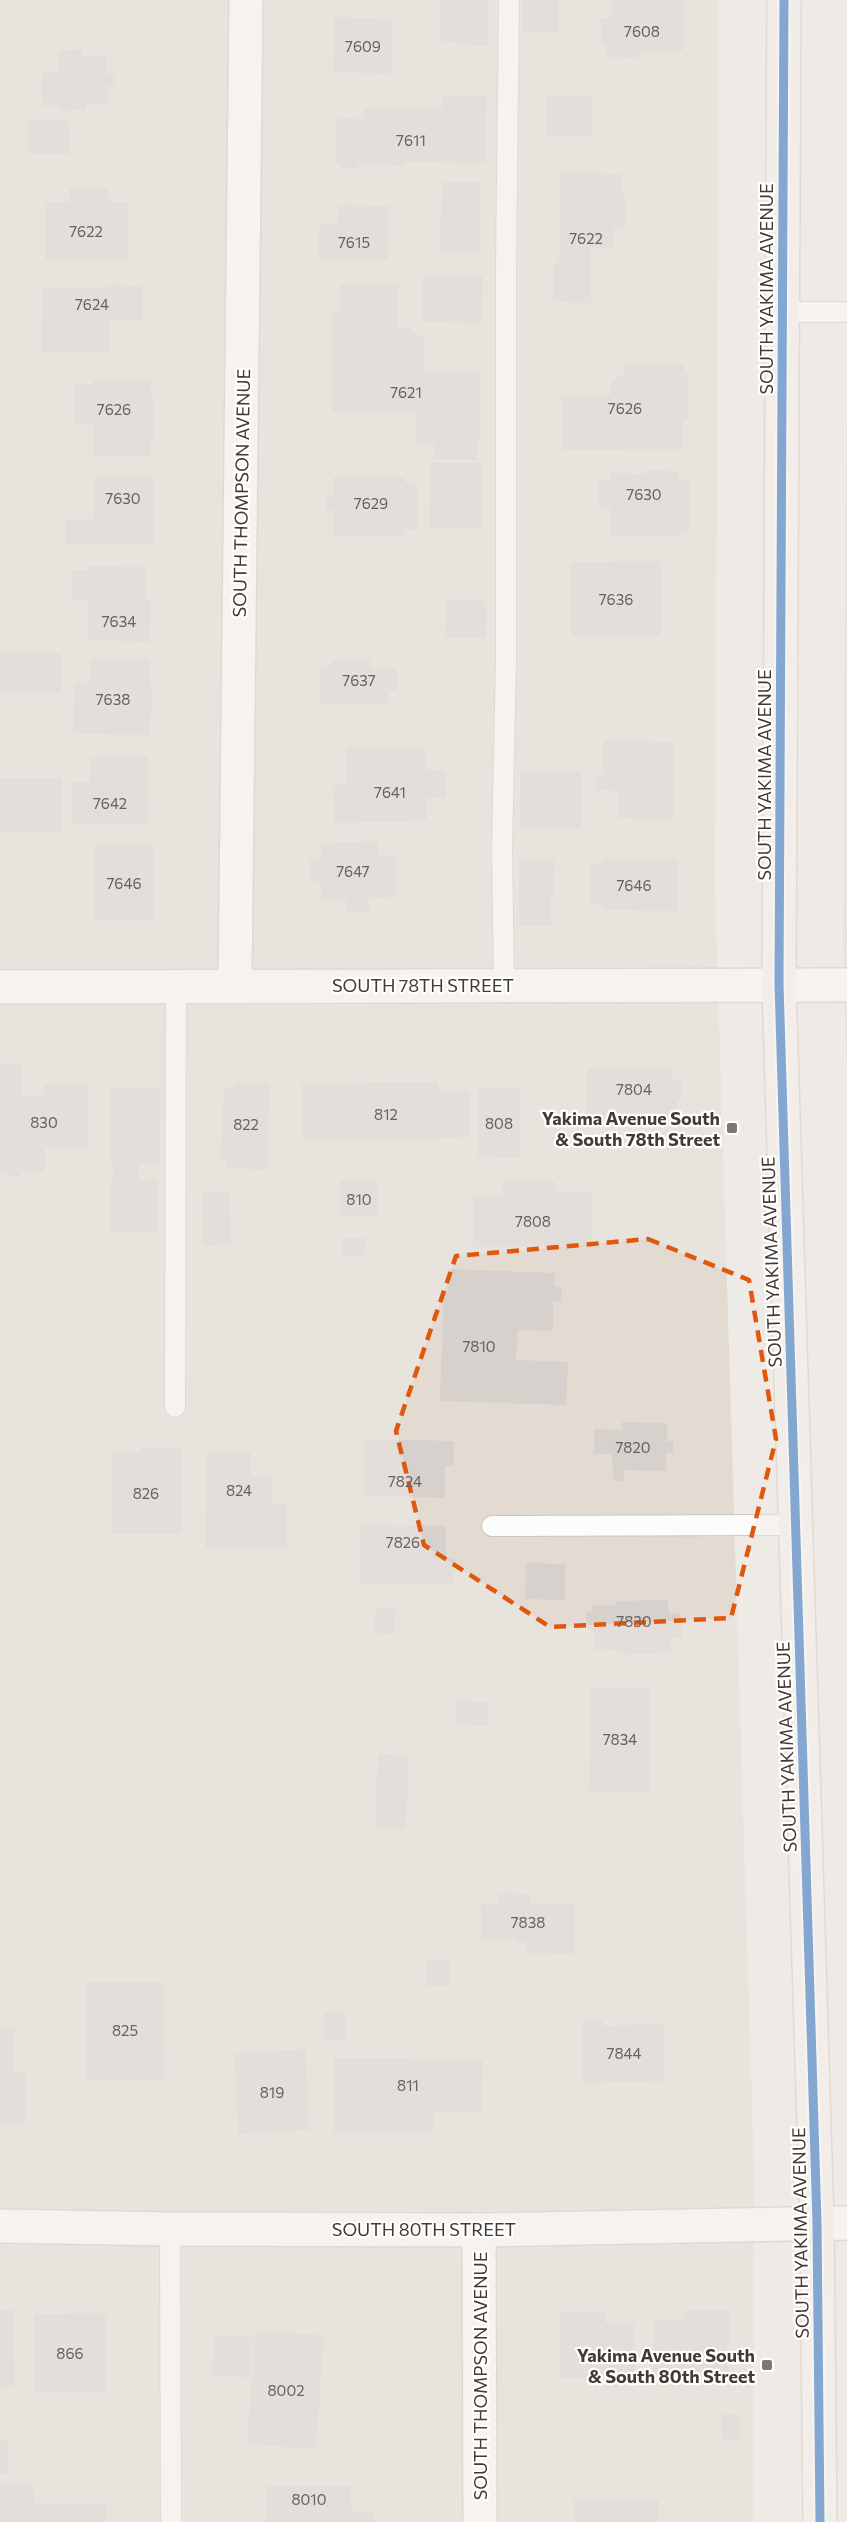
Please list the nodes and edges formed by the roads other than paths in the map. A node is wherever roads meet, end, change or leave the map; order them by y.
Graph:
1 (246, 0) edge
2 (509, 0) edge
3 (784, 0) edge
4 (783, 312) junction
5 (847, 312) edge
6 (779, 984) junction
7 (504, 985) junction
8 (847, 985) edge
9 (235, 986) junction
10 (0, 987) edge
11 (176, 987) junction
12 (175, 1407) dead end
13 (796, 1525) junction
14 (492, 1526) dead end
15 (832, 2223) edge
16 (0, 2226) edge
17 (170, 2229) junction
18 (479, 2230) junction
19 (171, 2522) edge
20 (480, 2522) edge
21 (820, 2522) edge

1 - 9 street, SOUTH THOMPSON AVENUE
2 - 7 lane
3 - 4 main road, SOUTH YAKIMA AVENUE
4 - 5 lane
4 - 6 main road, SOUTH YAKIMA AVENUE
6 - 7 street, SOUTH 78TH STREET
6 - 8 street, SOUTH 78TH STREET
6 - 13 main road, SOUTH YAKIMA AVENUE
7 - 9 street, SOUTH 78TH STREET
9 - 11 street, SOUTH 78TH STREET
10 - 11 street, SOUTH 78TH STREET
11 - 12 lane
13 - 14 lane
13 - 15 main road, SOUTH YAKIMA AVENUE
15 - 18 street, SOUTH 80TH STREET
15 - 21 main road, SOUTH YAKIMA AVENUE
16 - 17 street, SOUTH 80TH STREET
17 - 18 street, SOUTH 80TH STREET
17 - 19 lane
18 - 20 street, SOUTH THOMPSON AVENUE

